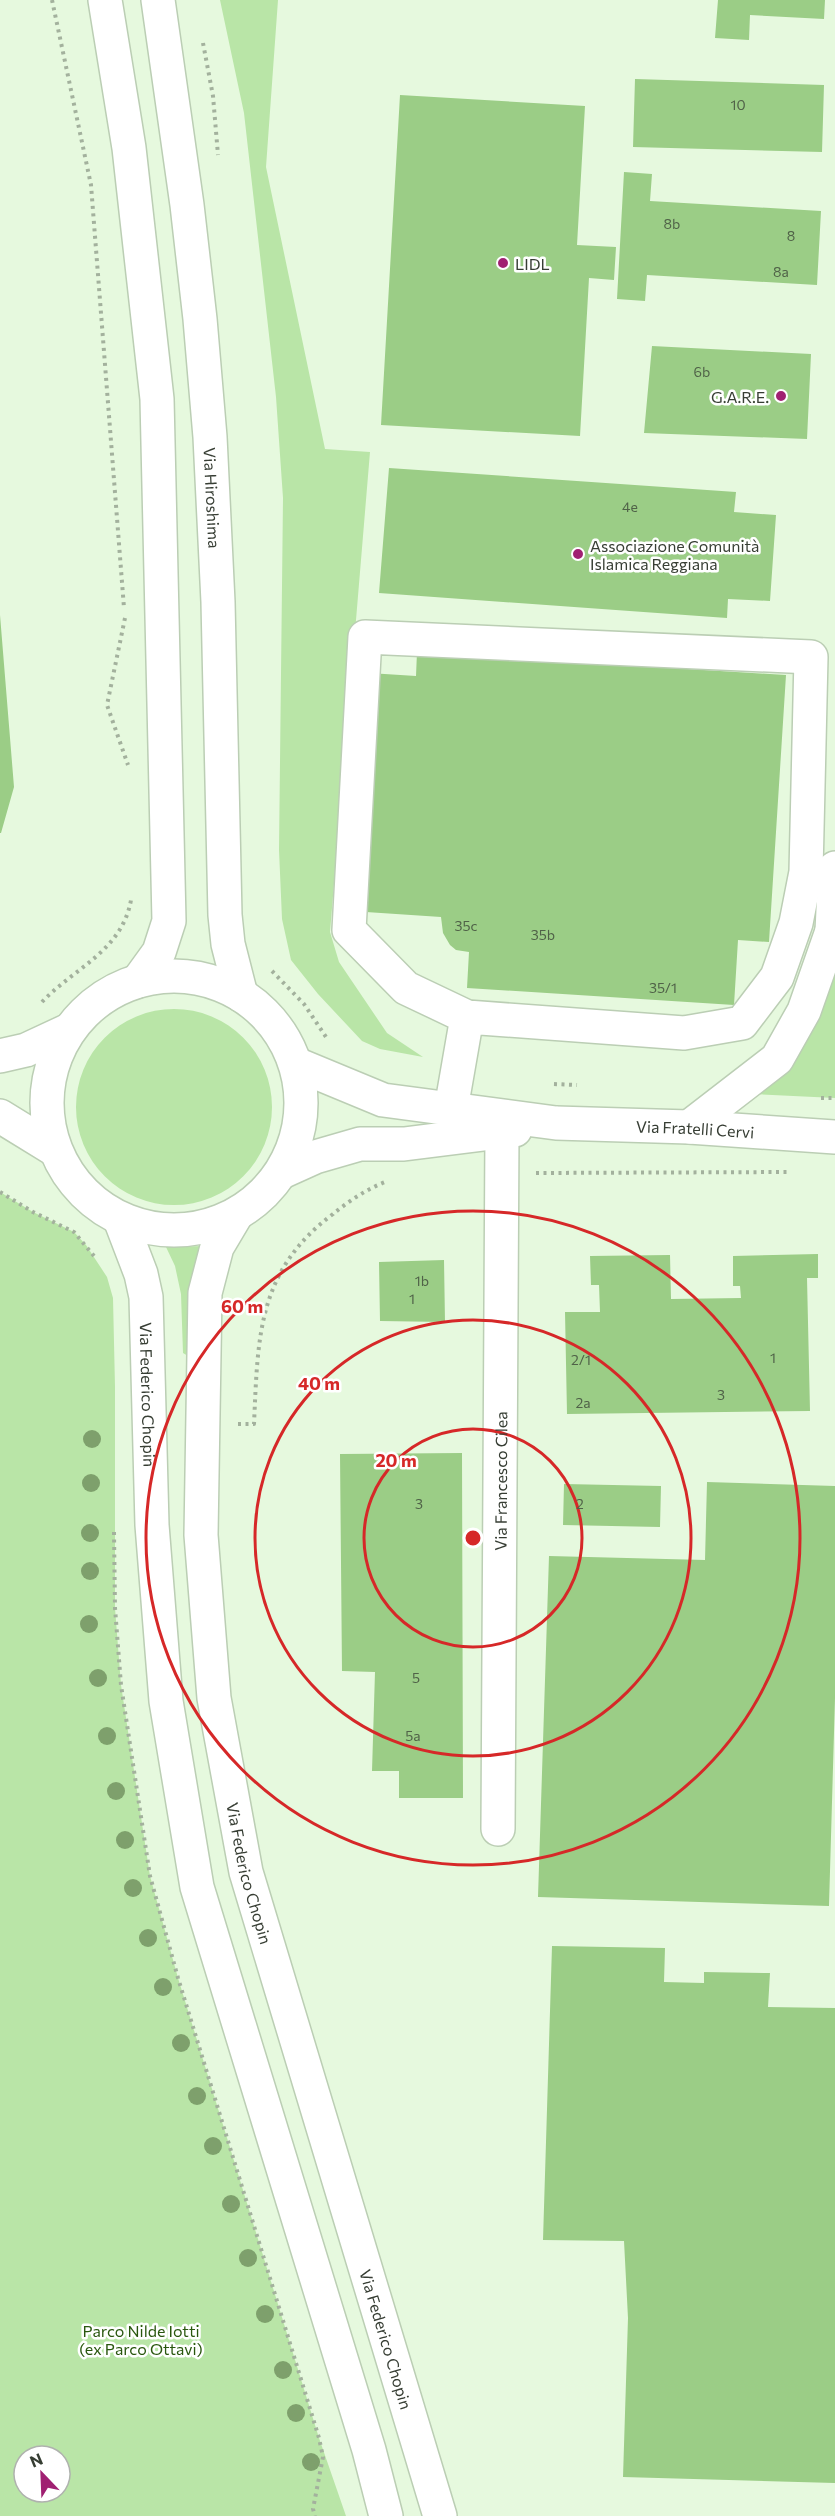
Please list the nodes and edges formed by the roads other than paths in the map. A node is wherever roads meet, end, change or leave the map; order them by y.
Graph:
1 (105, 0) edge
2 (158, 0) edge
3 (835, 868) edge
4 (834, 938) edge
5 (138, 981) junction
6 (241, 995) junction
7 (467, 1017) junction
8 (69, 1030) junction
9 (0, 1056) edge
10 (296, 1064) junction
11 (451, 1109) junction
12 (0, 1116) edge
13 (556, 1123) junction
14 (689, 1127) junction
15 (502, 1132) junction
16 (835, 1137) edge
17 (52, 1148) junction
18 (284, 1171) junction
19 (236, 1215) junction
20 (120, 1219) junction
21 (498, 1830) dead end
22 (386, 2516) edge
23 (440, 2516) edge

1 - 5 main road
2 - 6 main road, Via Hiroshima
3 - 4 main road
4 - 14 main road
5 - 6 main road, Via Fratelli Cervi
5 - 8 main road, Via Fratelli Cervi
6 - 10 main road, Via Fratelli Cervi
7 - 7 main road
7 - 11 main road
8 - 9 main road, Via Fratelli Cervi
8 - 17 main road, Via Fratelli Cervi
10 - 11 main road, Via Fratelli Cervi
10 - 18 main road, Via Fratelli Cervi
11 - 13 main road, Via Fratelli Cervi
12 - 17 main road, Via Fratelli Cervi
13 - 14 main road, Via Fratelli Cervi
13 - 15 main road, Via Fratelli Cervi
14 - 16 main road, Via Fratelli Cervi
15 - 18 main road, Via Fratelli Cervi
15 - 21 main road, Via Francesco Cilea
17 - 20 main road, Via Fratelli Cervi
18 - 19 main road, Via Fratelli Cervi
19 - 20 main road, Via Fratelli Cervi
19 - 23 main road, Via Federico Chopin
20 - 22 main road, Via Federico Chopin

